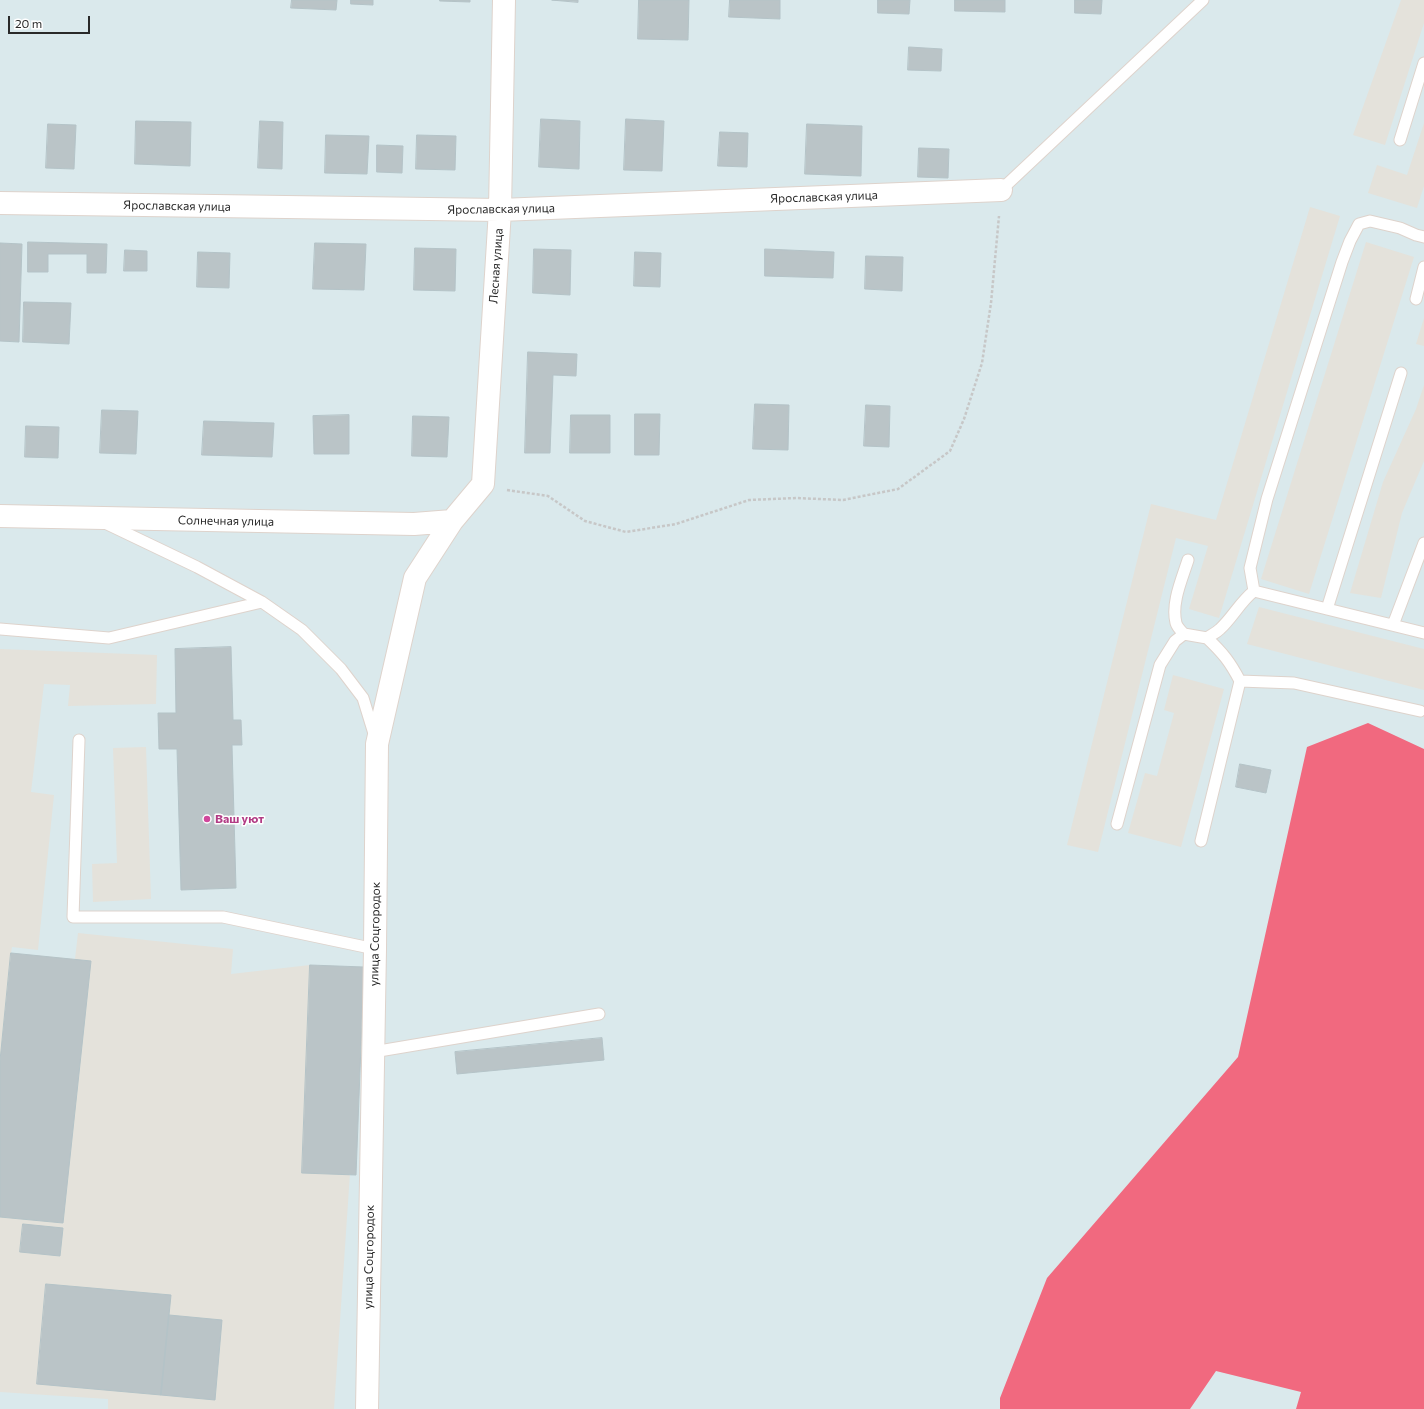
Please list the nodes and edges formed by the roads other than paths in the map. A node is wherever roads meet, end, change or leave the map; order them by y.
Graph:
1 (504, 0) edge
2 (1203, 0) edge
3 (1424, 63) edge
4 (1400, 140) dead end
5 (1001, 190) joint
6 (0, 203) edge
7 (500, 210) junction
8 (1424, 237) edge
9 (1424, 268) edge
10 (1416, 299) dead end
11 (1400, 373) dead end
12 (483, 484) joint
13 (0, 516) edge
14 (96, 518) junction
15 (452, 521) junction
16 (1424, 543) edge
17 (1188, 560) dead end
18 (1254, 591) junction
19 (262, 602) junction
20 (1327, 609) junction
21 (1393, 626) junction
22 (0, 629) edge
23 (1424, 633) edge
24 (1184, 634) junction
25 (1207, 638) junction
26 (1240, 682) junction
27 (1420, 711) dead end
28 (79, 740) dead end
29 (377, 744) junction
30 (1117, 824) dead end
31 (1201, 841) dead end
32 (375, 949) junction
33 (598, 1014) dead end
34 (373, 1052) junction
35 (367, 1409) edge

1 - 7 street, Лесная улица
2 - 5 lane
3 - 4 lane
5 - 7 street, Ярославская улица
6 - 7 street, Ярославская улица
7 - 12 street, Лесная улица
8 - 18 lane
9 - 10 lane
11 - 20 lane
12 - 15 street, улица Соцгородок
13 - 14 street, Солнечная улица
14 - 15 street, Солнечная улица
14 - 19 lane
15 - 29 street, улица Соцгородок
16 - 21 lane
17 - 24 lane
18 - 20 lane
18 - 25 lane
19 - 22 lane
19 - 29 lane
20 - 21 lane
21 - 23 lane
24 - 25 lane
24 - 30 lane
25 - 26 lane
26 - 27 lane
26 - 31 lane
28 - 32 lane
29 - 32 street, улица Соцгородок
32 - 34 street, улица Соцгородок
33 - 34 lane
34 - 35 street, улица Соцгородок

